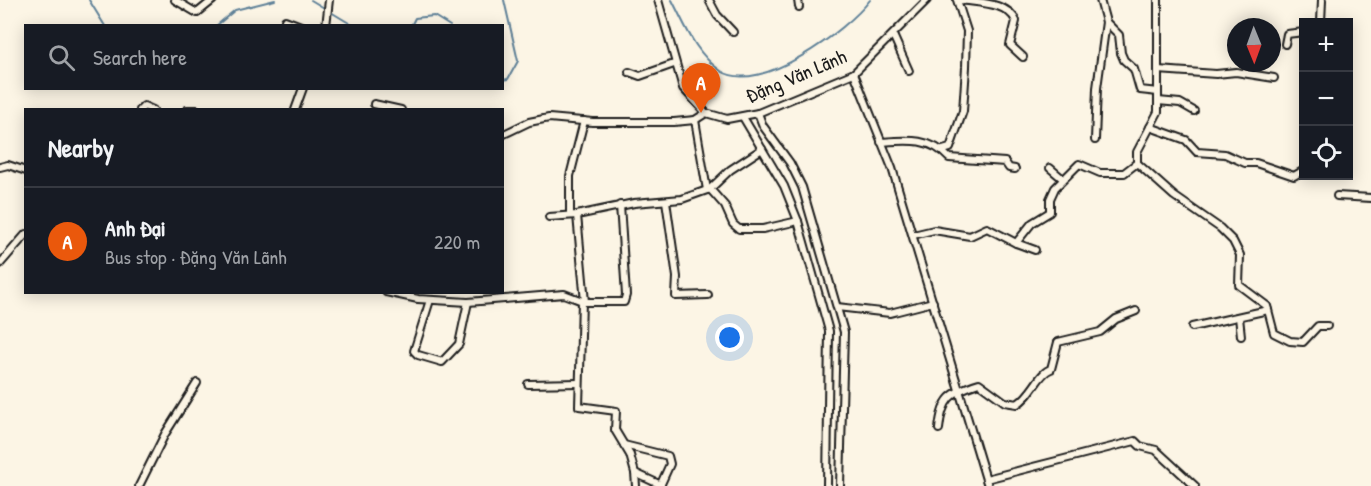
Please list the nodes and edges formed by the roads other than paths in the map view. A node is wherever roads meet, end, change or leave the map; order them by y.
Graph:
1 (175, 0) edge
2 (213, 0) edge
3 (329, 0) edge
4 (658, 0) edge
5 (709, 0) edge
6 (927, 0) edge
7 (959, 0) edge
8 (1100, 0) edge
9 (1158, 0) edge
10 (1322, 0) edge
11 (1321, 18) edge
12 (285, 20) dead end
13 (1106, 22) junction
14 (296, 24) edge
15 (326, 24) edge
16 (733, 32) dead end
17 (1299, 33) edge
18 (893, 35) junction
19 (1285, 44) dead end
20 (1023, 57) dead end
21 (674, 64) junction
22 (1158, 70) junction
23 (909, 71) dead end
24 (629, 72) dead end
25 (854, 73) junction
26 (1274, 78) dead end
27 (302, 90) edge
28 (1158, 92) junction
29 (1158, 101) junction
30 (374, 104) dead end
31 (296, 108) edge
32 (392, 108) edge
33 (1194, 111) dead end
34 (706, 113) junction
35 (758, 113) junction
36 (743, 117) junction
37 (695, 120) junction
38 (584, 121) junction
39 (1150, 127) junction
40 (504, 134) edge
41 (1095, 140) dead end
42 (880, 142) junction
43 (762, 149) junction
44 (943, 150) junction
45 (1137, 164) junction
46 (0, 166) edge
47 (1050, 168) dead end
48 (1015, 169) dead end
49 (24, 170) edge
50 (1299, 173) edge
51 (1063, 179) junction
52 (709, 189) junction
53 (1337, 196) dead end
54 (1371, 198) edge
55 (666, 201) junction
56 (620, 205) junction
57 (574, 215) junction
58 (549, 217) dead end
59 (798, 221) junction
60 (913, 235) junction
61 (24, 236) edge
62 (1016, 243) junction
63 (1035, 250) dead end
64 (0, 264) edge
65 (403, 294) edge
66 (708, 295) dead end
67 (428, 297) edge
68 (468, 302) junction
69 (584, 302) junction
70 (933, 302) junction
71 (837, 307) junction
72 (1268, 310) junction
73 (1136, 311) dead end
74 (1239, 317) junction
75 (1327, 326) dead end
76 (1192, 327) dead end
77 (843, 328) junction
78 (830, 331) junction
79 (1241, 336) dead end
80 (197, 383) dead end
81 (579, 383) junction
82 (528, 384) dead end
83 (960, 391) junction
84 (939, 429) dead end
85 (624, 445) junction
86 (635, 473) junction
87 (986, 479) junction
88 (661, 485) edge
89 (139, 486) edge
90 (636, 486) edge
91 (826, 486) edge
92 (840, 486) edge
93 (988, 486) edge
94 (1195, 486) edge

1 - 2 street
3 - 15 street
4 - 21 street
5 - 16 street
6 - 18 street, Đặng Văn Lãnh
7 - 20 street
7 - 44 street
8 - 13 street
9 - 22 street
10 - 11 street
12 - 14 street
13 - 28 street
13 - 41 street
17 - 19 street
18 - 23 street
18 - 25 street, Đặng Văn Lãnh
21 - 24 street
21 - 34 street
22 - 26 street
22 - 28 street
25 - 35 street, Đặng Văn Lãnh
25 - 42 street
27 - 31 street
28 - 29 street
29 - 33 street
29 - 39 street
30 - 32 street
34 - 36 street, Đặng Văn Lãnh
34 - 37 street
35 - 36 street, Đặng Văn Lãnh
35 - 71 street
36 - 43 street
37 - 38 street
37 - 52 street
38 - 40 street
38 - 57 street
39 - 45 street
39 - 50 street
42 - 44 street
42 - 60 street
43 - 52 street
43 - 59 street
44 - 48 street
45 - 51 street
45 - 72 street
46 - 49 street
47 - 51 street
51 - 62 street
52 - 55 street
52 - 59 street
53 - 54 street
55 - 56 street
55 - 66 street
56 - 57 street
56 - 69 street
57 - 58 street
57 - 69 street
59 - 78 street
60 - 62 street
60 - 70 street
61 - 64 street
62 - 63 street
65 - 67 street
67 - 68 street
67 - 68 street
68 - 69 street
69 - 81 street
70 - 71 street
70 - 83 street
71 - 77 street
72 - 74 street
72 - 75 street
73 - 83 street
74 - 76 street
74 - 79 street
77 - 78 street
77 - 92 street
78 - 91 street
80 - 89 street
81 - 82 street
81 - 85 street
83 - 84 street
83 - 87 street
85 - 86 street
85 - 88 street
86 - 88 street
86 - 90 street
87 - 93 street
87 - 94 street

